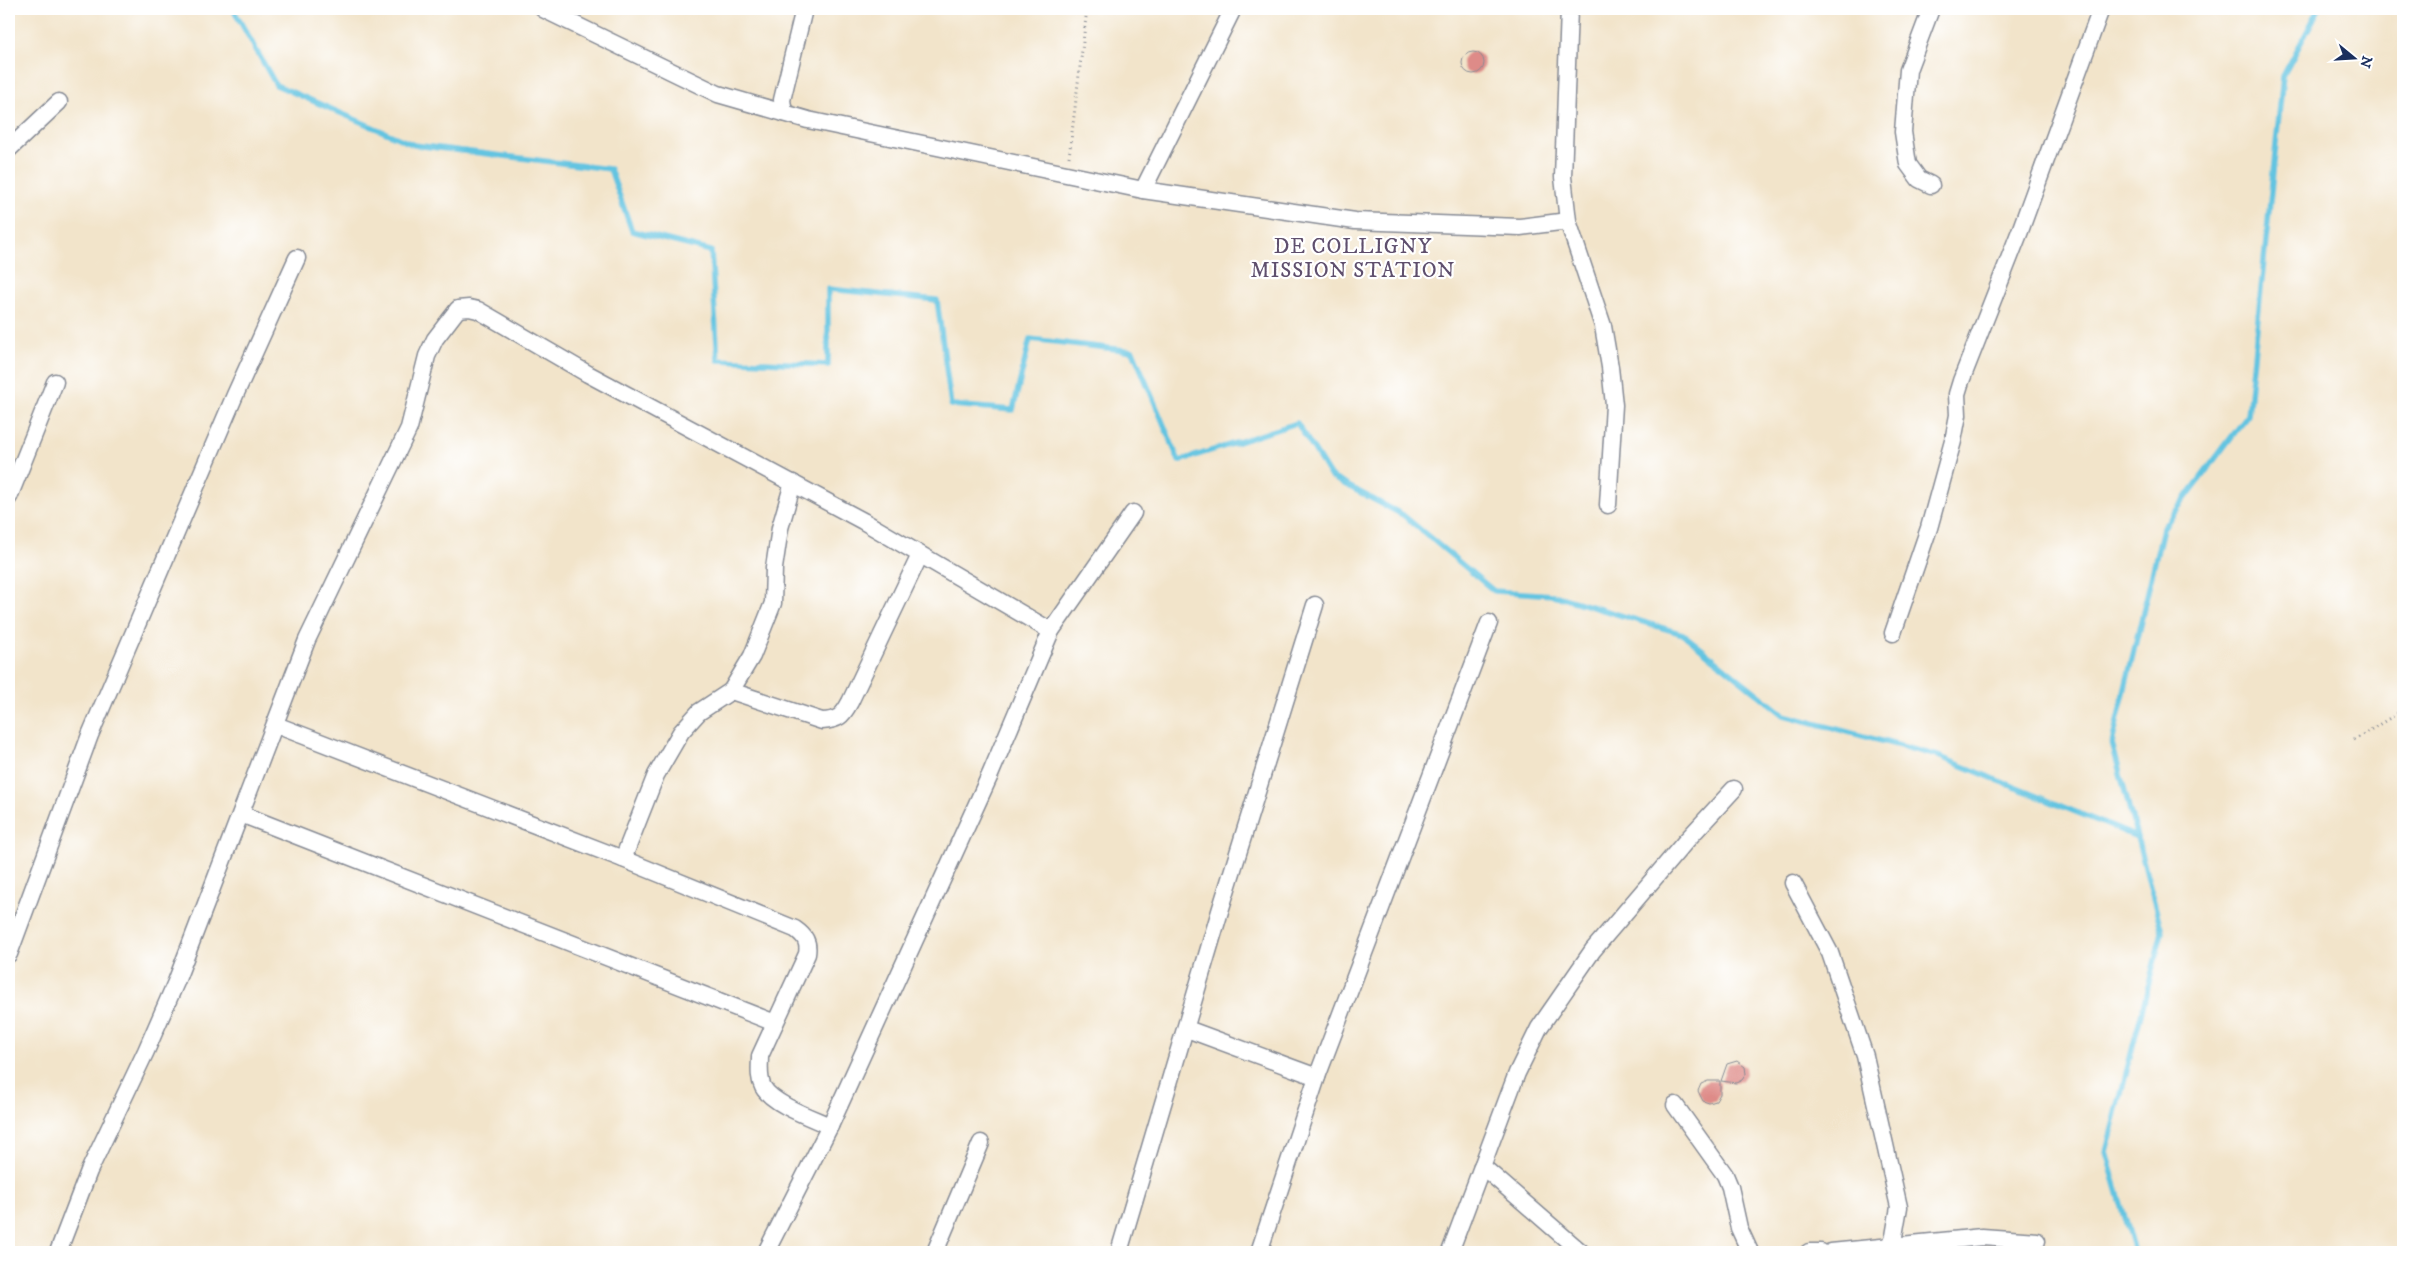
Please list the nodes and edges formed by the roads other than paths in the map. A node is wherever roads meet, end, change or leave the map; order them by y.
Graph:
1 (543, 9) edge
2 (804, 9) edge
3 (1233, 9) edge
4 (1569, 9) edge
5 (1931, 9) edge
6 (2101, 9) edge
7 (59, 102) dead end
8 (784, 113) junction
9 (9, 149) edge
10 (1932, 185) dead end
11 (1143, 190) junction
12 (1568, 221) junction
13 (297, 258) dead end
14 (55, 382) dead end
15 (793, 483) junction
16 (9, 497) edge
17 (1608, 505) dead end
18 (1133, 513) dead end
19 (920, 556) junction
20 (1315, 605) dead end
21 (1489, 624) dead end
22 (1051, 631) junction
23 (1893, 633) dead end
24 (731, 690) junction
25 (276, 725) junction
26 (1734, 789) dead end
27 (241, 814) junction
28 (624, 858) junction
29 (1793, 883) dead end
30 (9, 954) edge
31 (775, 1023) junction
32 (1187, 1029) junction
33 (1317, 1077) junction
34 (1675, 1105) dead end
35 (830, 1126) junction
36 (981, 1143) dead end
37 (1482, 1166) junction
38 (2037, 1241) dead end
39 (1952, 1246) edge
40 (1888, 1249) edge
41 (58, 1252) edge
42 (766, 1252) edge
43 (935, 1252) edge
44 (1119, 1252) edge
45 (1259, 1252) edge
46 (1450, 1252) edge
47 (1581, 1252) edge
48 (1750, 1252) edge
49 (1810, 1252) edge
50 (1821, 1252) edge
51 (1831, 1252) edge

1 - 8 street
2 - 8 street
3 - 11 street
4 - 12 street
5 - 10 street
6 - 23 street
7 - 9 street
8 - 11 street
11 - 12 street
12 - 17 street
13 - 30 street
14 - 16 street
15 - 19 street
15 - 24 street
15 - 25 street
18 - 22 street
19 - 22 street
19 - 24 street
20 - 32 street
21 - 33 street
22 - 35 street
24 - 28 street
25 - 27 street
25 - 28 street
26 - 37 street
27 - 31 street
27 - 41 street
28 - 31 street
29 - 40 street
31 - 35 street
32 - 33 street
32 - 44 street
33 - 45 street
34 - 48 street
35 - 42 street
36 - 43 street
37 - 46 street
37 - 47 street
38 - 39 street
39 - 40 street
40 - 51 street
49 - 50 street

